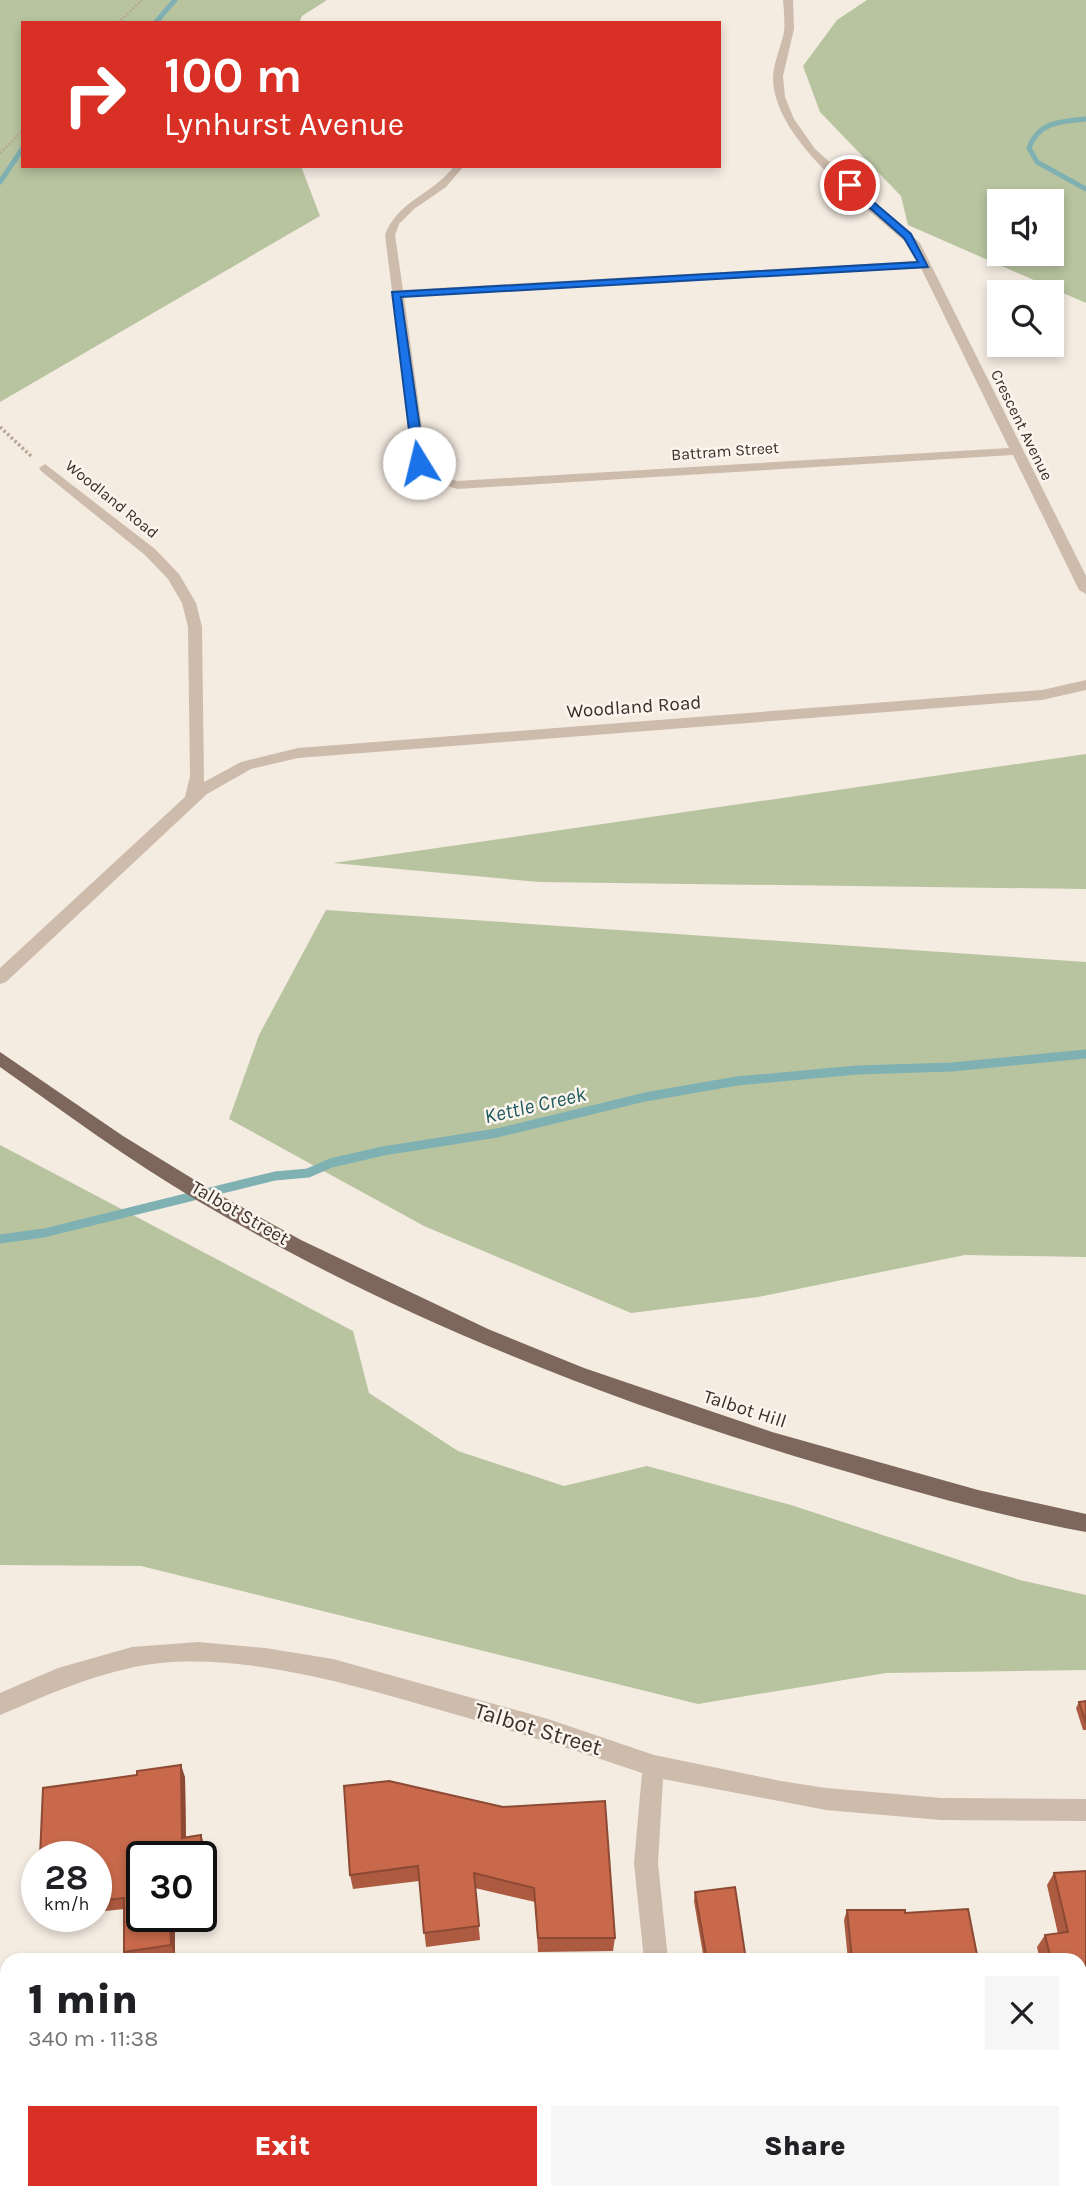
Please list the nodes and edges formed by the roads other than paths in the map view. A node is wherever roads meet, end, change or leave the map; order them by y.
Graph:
1 (789, 0) edge
2 (458, 168) edge
3 (925, 264) junction
4 (396, 295) junction
5 (1017, 451) junction
6 (45, 468) road end
7 (1086, 590) edge
8 (1086, 685) edge
9 (193, 797) junction
10 (0, 978) edge
11 (0, 1058) edge
12 (404, 1298) joint
13 (1086, 1523) edge
14 (0, 1704) edge
15 (654, 1766) junction
16 (1086, 1811) edge
17 (655, 1953) edge

1 - 3 street, Crescent Avenue
2 - 4 street
3 - 4 street
3 - 5 street, Crescent Avenue
4 - 5 street, Battram Street
5 - 7 street, Crescent Avenue
6 - 9 street, Woodland Road
8 - 9 street, Woodland Road
9 - 10 street, Woodland Road
11 - 12 main road, Talbot Street
12 - 13 main road, Talbot Hill
14 - 15 street, Talbot Street
15 - 16 street, Talbot Street
15 - 17 street

